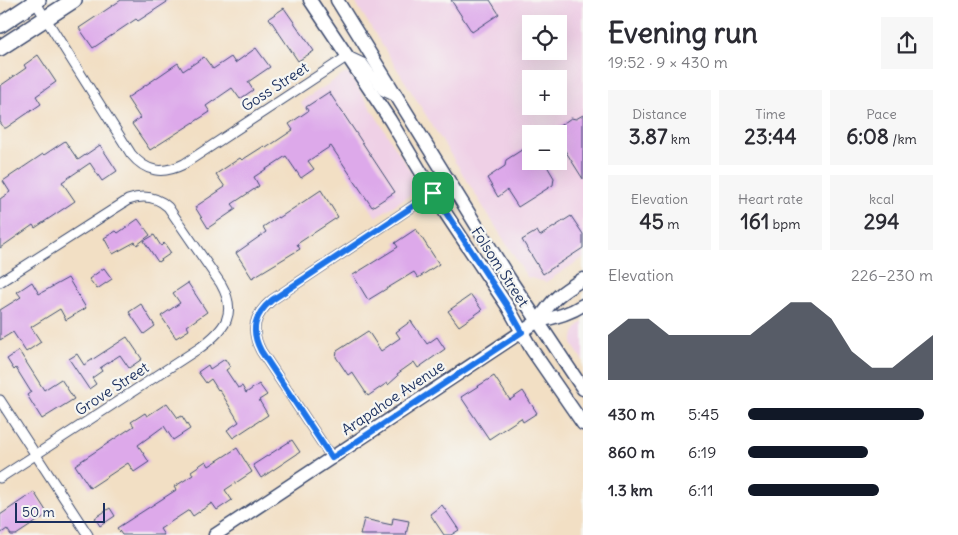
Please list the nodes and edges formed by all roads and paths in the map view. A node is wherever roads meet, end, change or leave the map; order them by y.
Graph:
1 (74, 0) edge
2 (310, 0) edge
3 (337, 0) edge
4 (36, 1) edge
5 (46, 19) junction
6 (0, 25) edge
7 (0, 48) edge
8 (348, 56) junction
9 (398, 98) junction
10 (433, 193) junction
11 (583, 279) edge
12 (0, 282) edge
13 (583, 305) edge
14 (538, 321) junction
15 (522, 332) junction
16 (583, 389) edge
17 (0, 400) edge
18 (583, 424) edge
19 (35, 455) junction
20 (332, 458) junction
21 (0, 478) edge
22 (88, 535) edge
23 (215, 535) edge

1 - 5 main road
2 - 8 main road, Folsom Street
3 - 9 main road, Folsom Street
4 - 5 street
4 - 6 main road
5 - 7 main road
5 - 8 street, Goss Street
8 - 9 street
8 - 10 main road, Folsom Street
9 - 14 main road, Folsom Street
10 - 15 main road, Folsom Street
10 - 20 street
11 - 14 main road, Arapahoe Avenue
12 - 19 street, Grove Street
13 - 14 main road, Arapahoe Avenue
14 - 15 main road, Arapahoe Avenue
14 - 16 main road, Folsom Street
15 - 18 main road, Folsom Street
15 - 20 main road, Arapahoe Avenue
17 - 19 street
19 - 21 street, Grove Street
19 - 22 street
20 - 23 main road, Arapahoe Avenue

